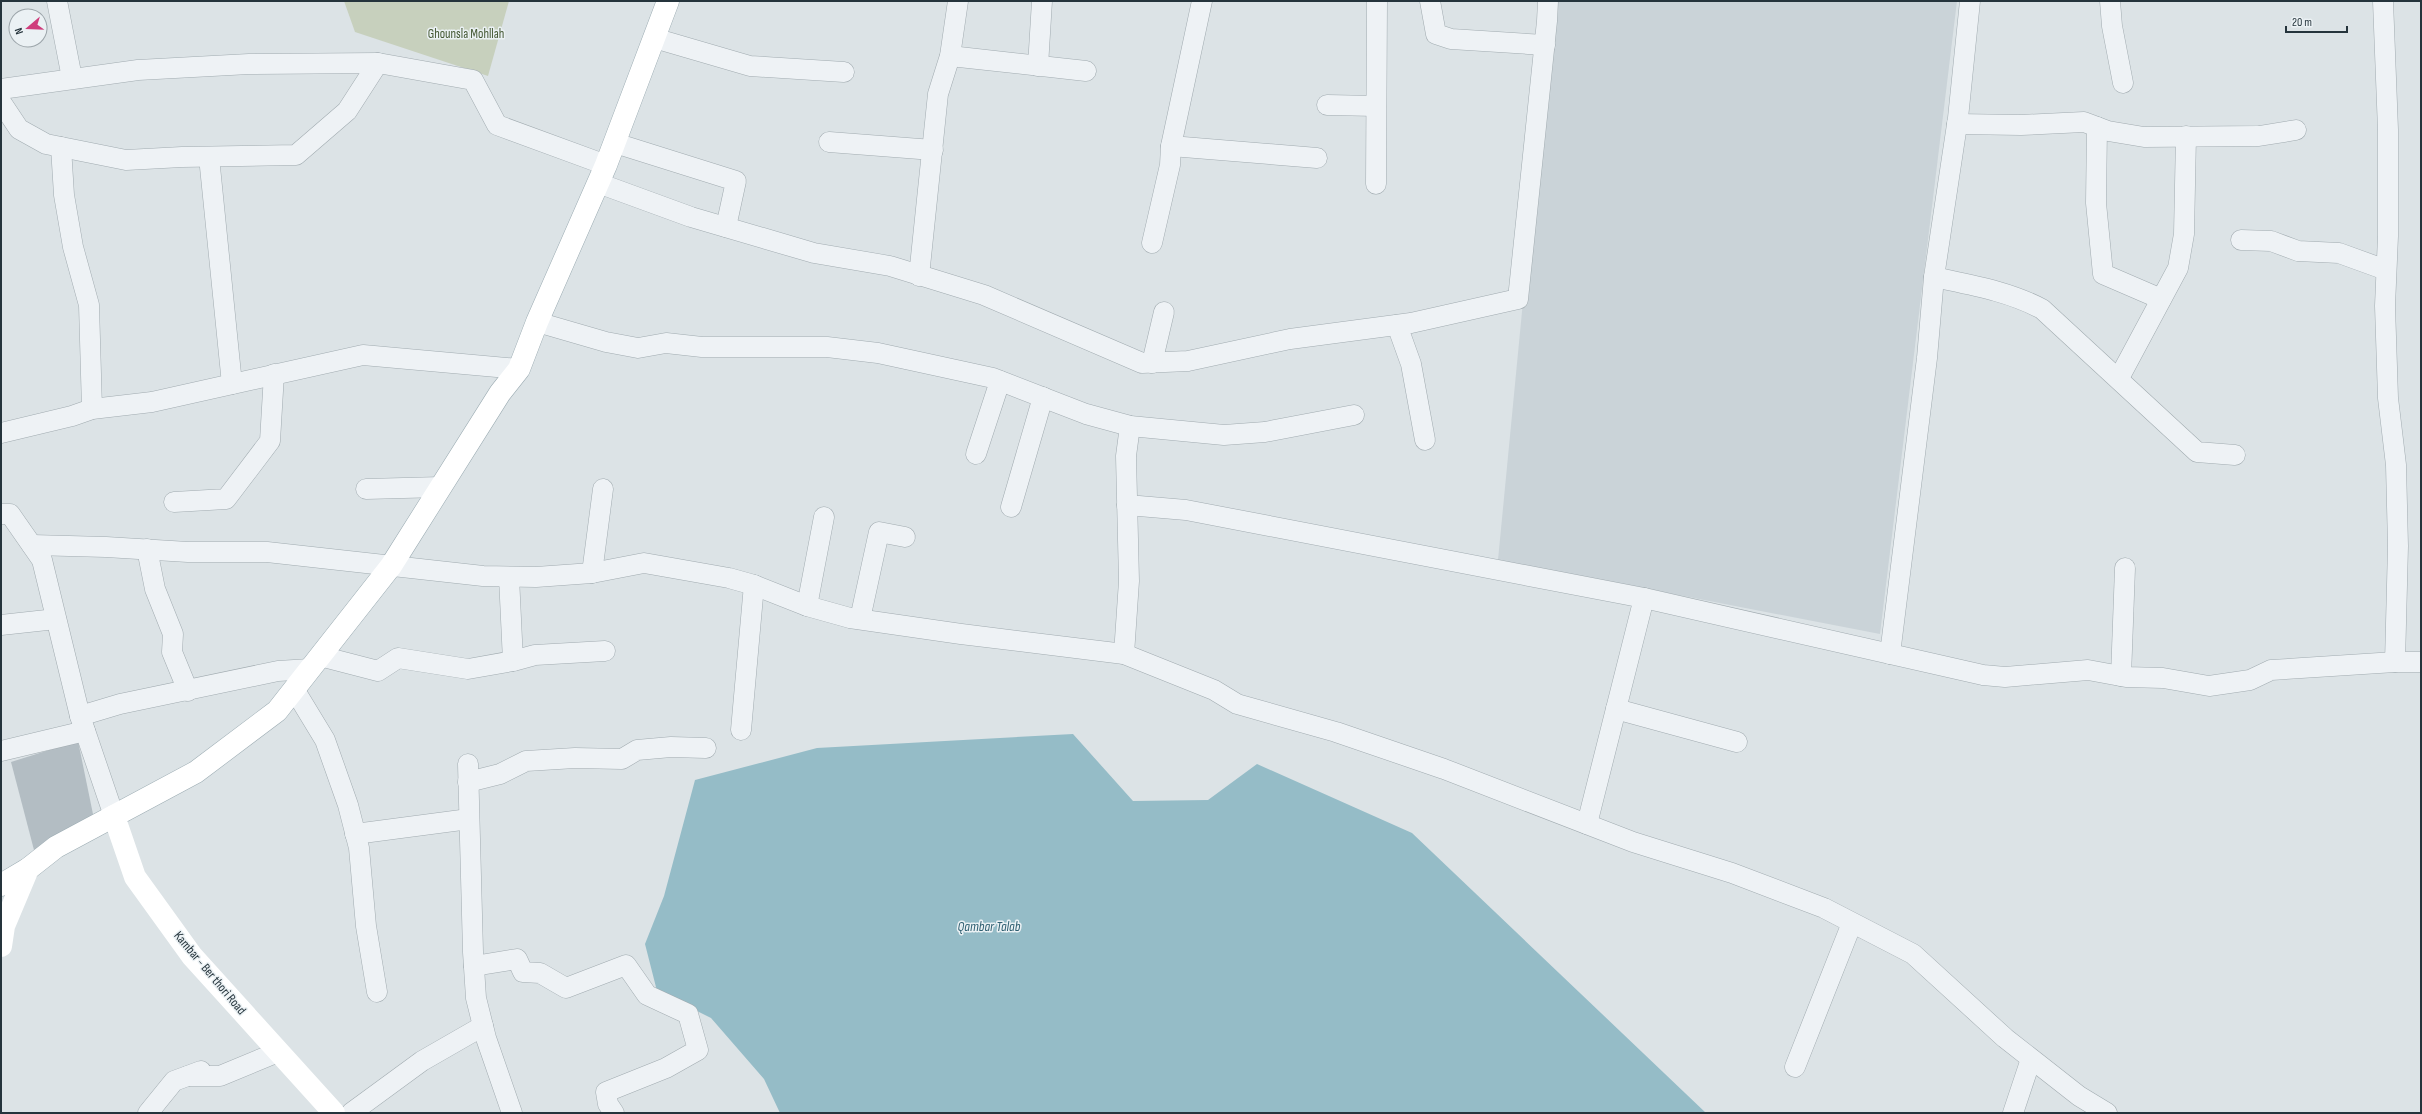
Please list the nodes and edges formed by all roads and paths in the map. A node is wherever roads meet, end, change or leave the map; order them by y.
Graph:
1 (57, 1) edge
2 (668, 1) edge
3 (958, 1) edge
4 (1042, 1) edge
5 (1202, 1) edge
6 (1377, 1) edge
7 (1430, 1) edge
8 (1548, 1) edge
9 (1970, 1) edge
10 (2110, 1) edge
11 (2383, 1) edge
12 (654, 38) junction
13 (1545, 44) junction
14 (950, 56) junction
15 (378, 63) junction
16 (1038, 66) junction
17 (1086, 71) dead end
18 (844, 72) dead end
19 (72, 78) junction
20 (2123, 82) dead end
21 (1, 89) edge
22 (1, 102) edge
23 (1327, 105) dead end
24 (1376, 106) junction
25 (1957, 124) junction
26 (2097, 127) junction
27 (2296, 130) dead end
28 (2186, 136) junction
29 (615, 142) junction
30 (829, 142) dead end
31 (1171, 146) junction
32 (61, 147) junction
33 (933, 150) junction
34 (209, 157) junction
35 (1317, 158) dead end
36 (602, 174) junction
37 (1376, 184) dead end
38 (726, 227) junction
39 (2240, 240) dead end
40 (1152, 243) dead end
41 (2386, 270) junction
42 (919, 276) junction
43 (1934, 277) junction
44 (2161, 299) junction
45 (1164, 312) dead end
46 (537, 322) junction
47 (1397, 325) junction
48 (1152, 362) junction
49 (519, 369) junction
50 (274, 374) junction
51 (2119, 378) junction
52 (1000, 381) junction
53 (232, 384) junction
54 (1042, 397) junction
55 (92, 409) junction
56 (1354, 415) dead end
57 (1130, 426) junction
58 (1, 433) edge
59 (1425, 440) dead end
60 (976, 454) dead end
61 (2235, 455) dead end
62 (441, 487) junction
63 (366, 489) dead end
64 (603, 489) dead end
65 (174, 502) dead end
66 (1127, 505) junction
67 (1011, 507) dead end
68 (1, 514) edge
69 (824, 517) dead end
70 (905, 537) dead end
71 (32, 545) junction
72 (147, 549) junction
73 (391, 566) junction
74 (2125, 568) dead end
75 (592, 573) junction
76 (509, 577) junction
77 (754, 585) junction
78 (1644, 598) junction
79 (807, 606) junction
80 (56, 619) junction
81 (860, 619) junction
82 (1, 625) edge
83 (605, 651) dead end
84 (1124, 654) junction
85 (1890, 654) junction
86 (513, 661) junction
87 (315, 662) junction
88 (2395, 662) junction
89 (2421, 662) edge
90 (2121, 676) junction
91 (294, 690) junction
92 (188, 691) junction
93 (1616, 709) junction
94 (83, 723) junction
95 (741, 730) dead end
96 (1737, 742) dead end
97 (706, 748) dead end
98 (1, 751) edge
99 (114, 816) junction
100 (469, 819) junction
101 (1587, 824) junction
102 (355, 834) junction
103 (28, 869) junction
104 (1, 885) edge
105 (1852, 923) junction
106 (1, 946) edge
107 (474, 966) junction
108 (377, 992) dead end
109 (483, 1026) junction
110 (278, 1052) junction
111 (2031, 1058) junction
112 (1795, 1067) dead end
113 (148, 1113) edge
114 (334, 1113) edge
115 (351, 1113) edge
116 (512, 1113) edge
117 (614, 1113) edge
118 (2012, 1113) edge
119 (2107, 1113) edge

1 - 19 street
2 - 12 main road
3 - 14 street
4 - 16 street
5 - 31 street
6 - 24 street
7 - 13 street
8 - 13 street
9 - 25 street
10 - 20 street
11 - 41 street
12 - 18 street
12 - 29 main road
13 - 47 street
14 - 16 street
14 - 33 street
15 - 19 street
15 - 34 street
15 - 36 street
16 - 17 street
19 - 21 street
22 - 32 street
23 - 24 street
24 - 37 street
25 - 26 street
25 - 43 street
26 - 28 street
26 - 44 street
27 - 28 street
28 - 44 street
29 - 36 main road
29 - 38 street
30 - 33 street
31 - 35 street
31 - 40 street
32 - 34 street
32 - 55 street
33 - 42 street
34 - 53 street
36 - 38 street
36 - 46 main road
38 - 42 street
39 - 41 street
41 - 88 street
42 - 48 street
43 - 51 street
43 - 85 street
44 - 51 street
45 - 48 street
46 - 49 main road
46 - 52 street
47 - 48 street
47 - 59 street
49 - 50 street
49 - 62 main road
50 - 53 street
50 - 65 street
51 - 61 street
52 - 54 street
52 - 60 street
53 - 55 street
54 - 57 street
54 - 67 street
55 - 58 street
56 - 57 street
57 - 66 street
62 - 63 street
62 - 73 main road
64 - 75 street
66 - 78 street
66 - 84 street
68 - 71 street
69 - 79 street
70 - 81 street
71 - 72 street
71 - 80 street
72 - 73 street
72 - 92 street
73 - 76 street
73 - 87 main road
74 - 90 street
75 - 76 street
75 - 77 street
76 - 86 street
77 - 79 street
77 - 95 street
78 - 85 street
78 - 93 street
79 - 81 street
80 - 82 street
80 - 94 street
81 - 84 street
83 - 86 street
84 - 101 street
85 - 90 street
86 - 87 street
87 - 91 main road
87 - 92 street
88 - 89 street
88 - 90 street
91 - 99 main road
91 - 102 street
92 - 94 street
93 - 96 street
93 - 101 street
94 - 98 street
94 - 99 street
97 - 100 street
99 - 103 main road
99 - 110 main road, Kambar - Ber thori Road
100 - 102 street
100 - 107 street
101 - 105 street
102 - 108 street
103 - 104 main road
103 - 106 main road
105 - 111 street
105 - 112 street
107 - 109 street
107 - 117 street
109 - 115 street
109 - 116 street
110 - 113 street
110 - 114 main road, Kambar - Ber thori Road
111 - 118 street
111 - 119 street

